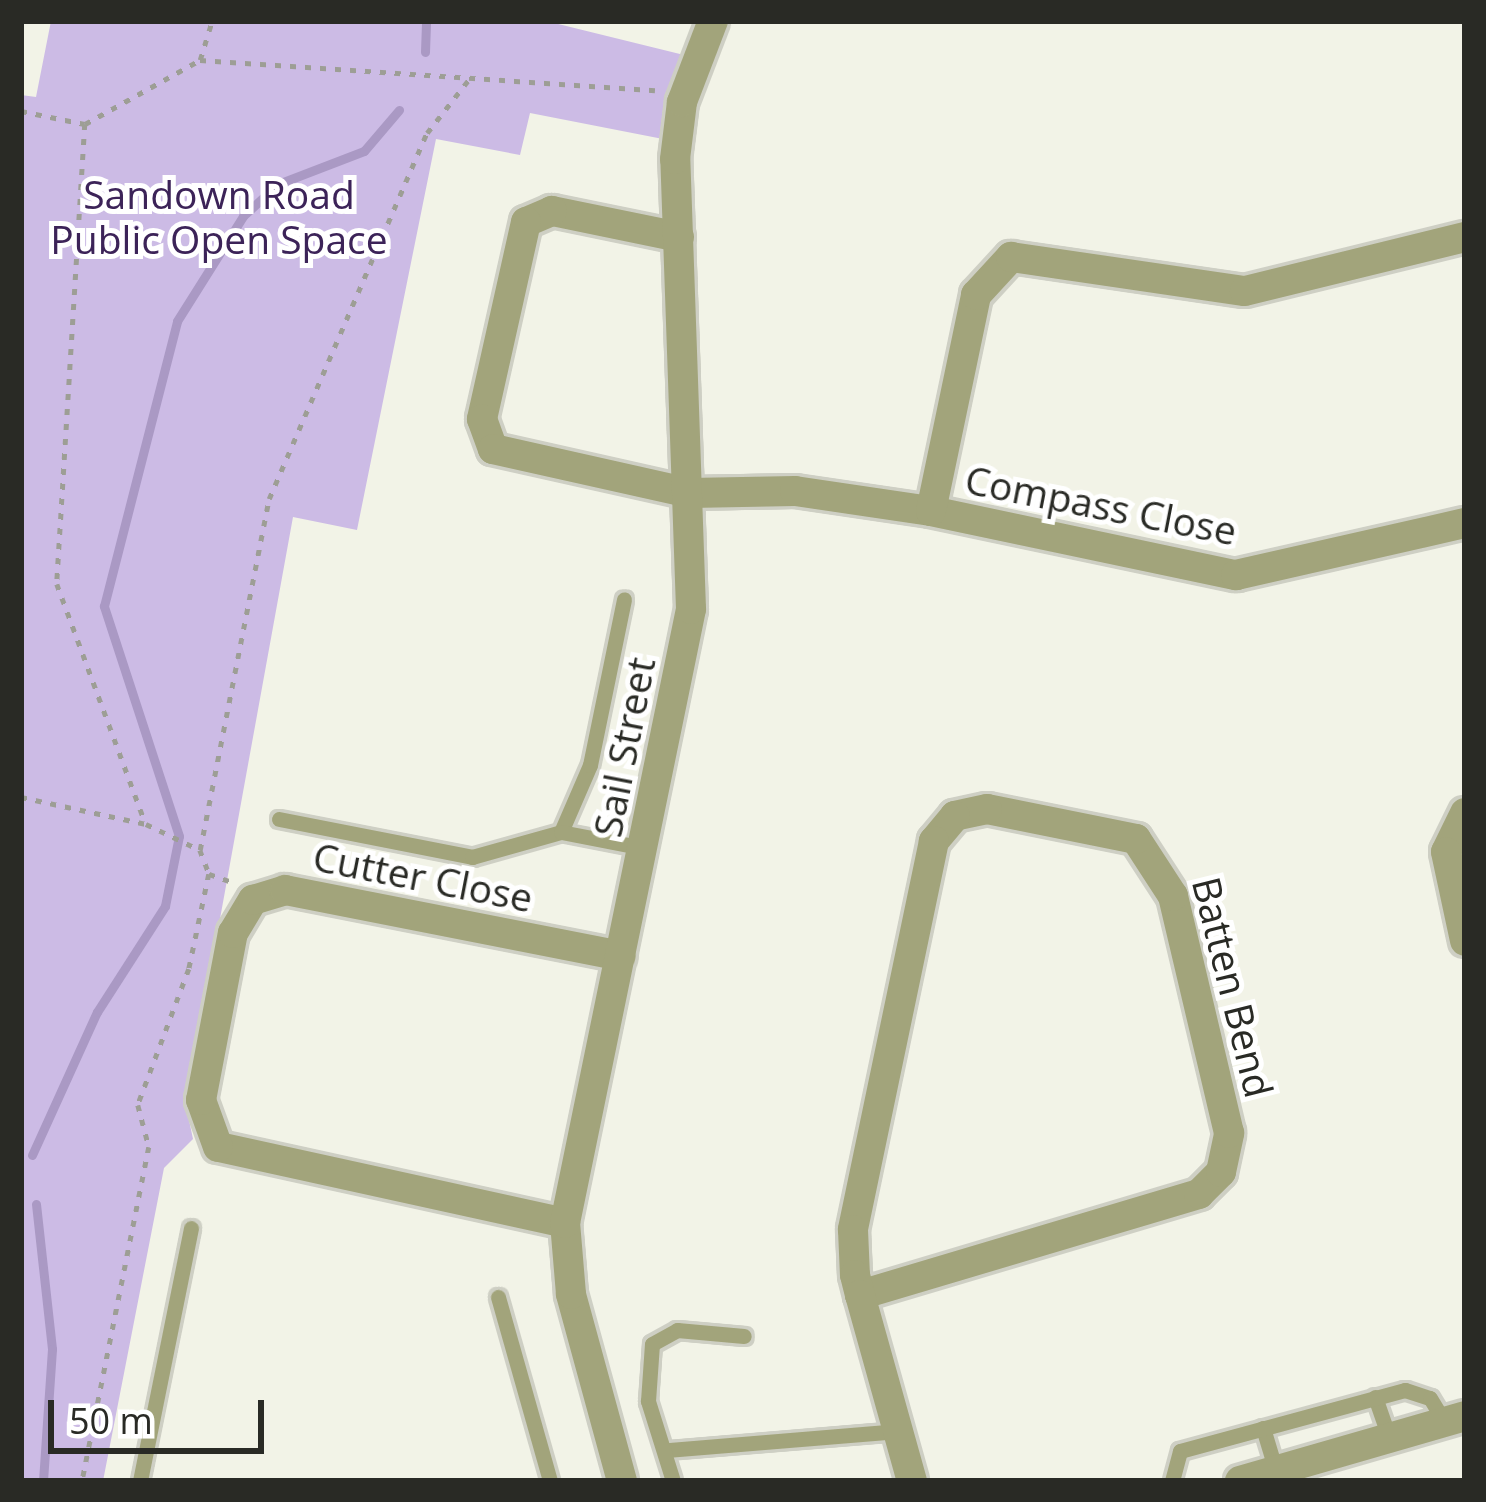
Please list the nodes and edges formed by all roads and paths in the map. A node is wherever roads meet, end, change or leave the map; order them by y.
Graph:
1 (212, 21) edge
2 (713, 21) edge
3 (200, 60) junction
4 (470, 78) junction
5 (682, 102) junction
6 (21, 111) edge
7 (85, 124) junction
8 (679, 237) junction
9 (1465, 237) edge
10 (690, 493) junction
11 (932, 511) junction
12 (1465, 523) edge
13 (624, 598) dead end
14 (21, 797) edge
15 (1465, 813) edge
16 (279, 820) dead end
17 (146, 824) junction
18 (561, 832) junction
19 (644, 848) junction
20 (197, 849) junction
21 (1465, 941) edge
22 (620, 956) junction
23 (565, 1223) junction
24 (190, 1228) dead end
25 (860, 1295) junction
26 (498, 1297) dead end
27 (743, 1336) dead end
28 (1376, 1397) junction
29 (1455, 1418) edge
30 (1263, 1428) junction
31 (898, 1431) junction
32 (1390, 1440) junction
33 (668, 1450) junction
34 (1289, 1473) edge
35 (82, 1481) edge
36 (140, 1481) edge
37 (550, 1481) edge
38 (622, 1481) edge
39 (673, 1481) edge
40 (912, 1481) edge
41 (1172, 1481) edge
42 (1240, 1481) edge

1 - 3 path
2 - 5 street, Sail Street
3 - 4 path
3 - 7 path
4 - 5 path
4 - 20 path
5 - 8 street, Sail Street
6 - 7 path
7 - 17 path
8 - 10 street, Sail Street
8 - 10 street, Compass Close
9 - 11 street, Compass Close
10 - 11 street, Compass Close
10 - 19 street, Sail Street
11 - 12 street, Compass Close
13 - 18 lane
14 - 17 path
15 - 21 street
16 - 18 lane
17 - 20 path
18 - 19 lane
19 - 22 street, Sail Street
20 - 35 path
22 - 23 street, Sail Street
22 - 23 street, Cutter Close
23 - 38 street, Sail Street
24 - 36 lane
25 - 25 street, Batten Bend
25 - 31 street, Batten Bend
26 - 37 lane
27 - 33 lane
28 - 29 lane
28 - 30 lane
28 - 32 lane
29 - 32 street
30 - 34 lane
30 - 41 lane
31 - 33 lane
31 - 40 street, Batten Bend
32 - 34 street
33 - 39 lane
34 - 42 street

